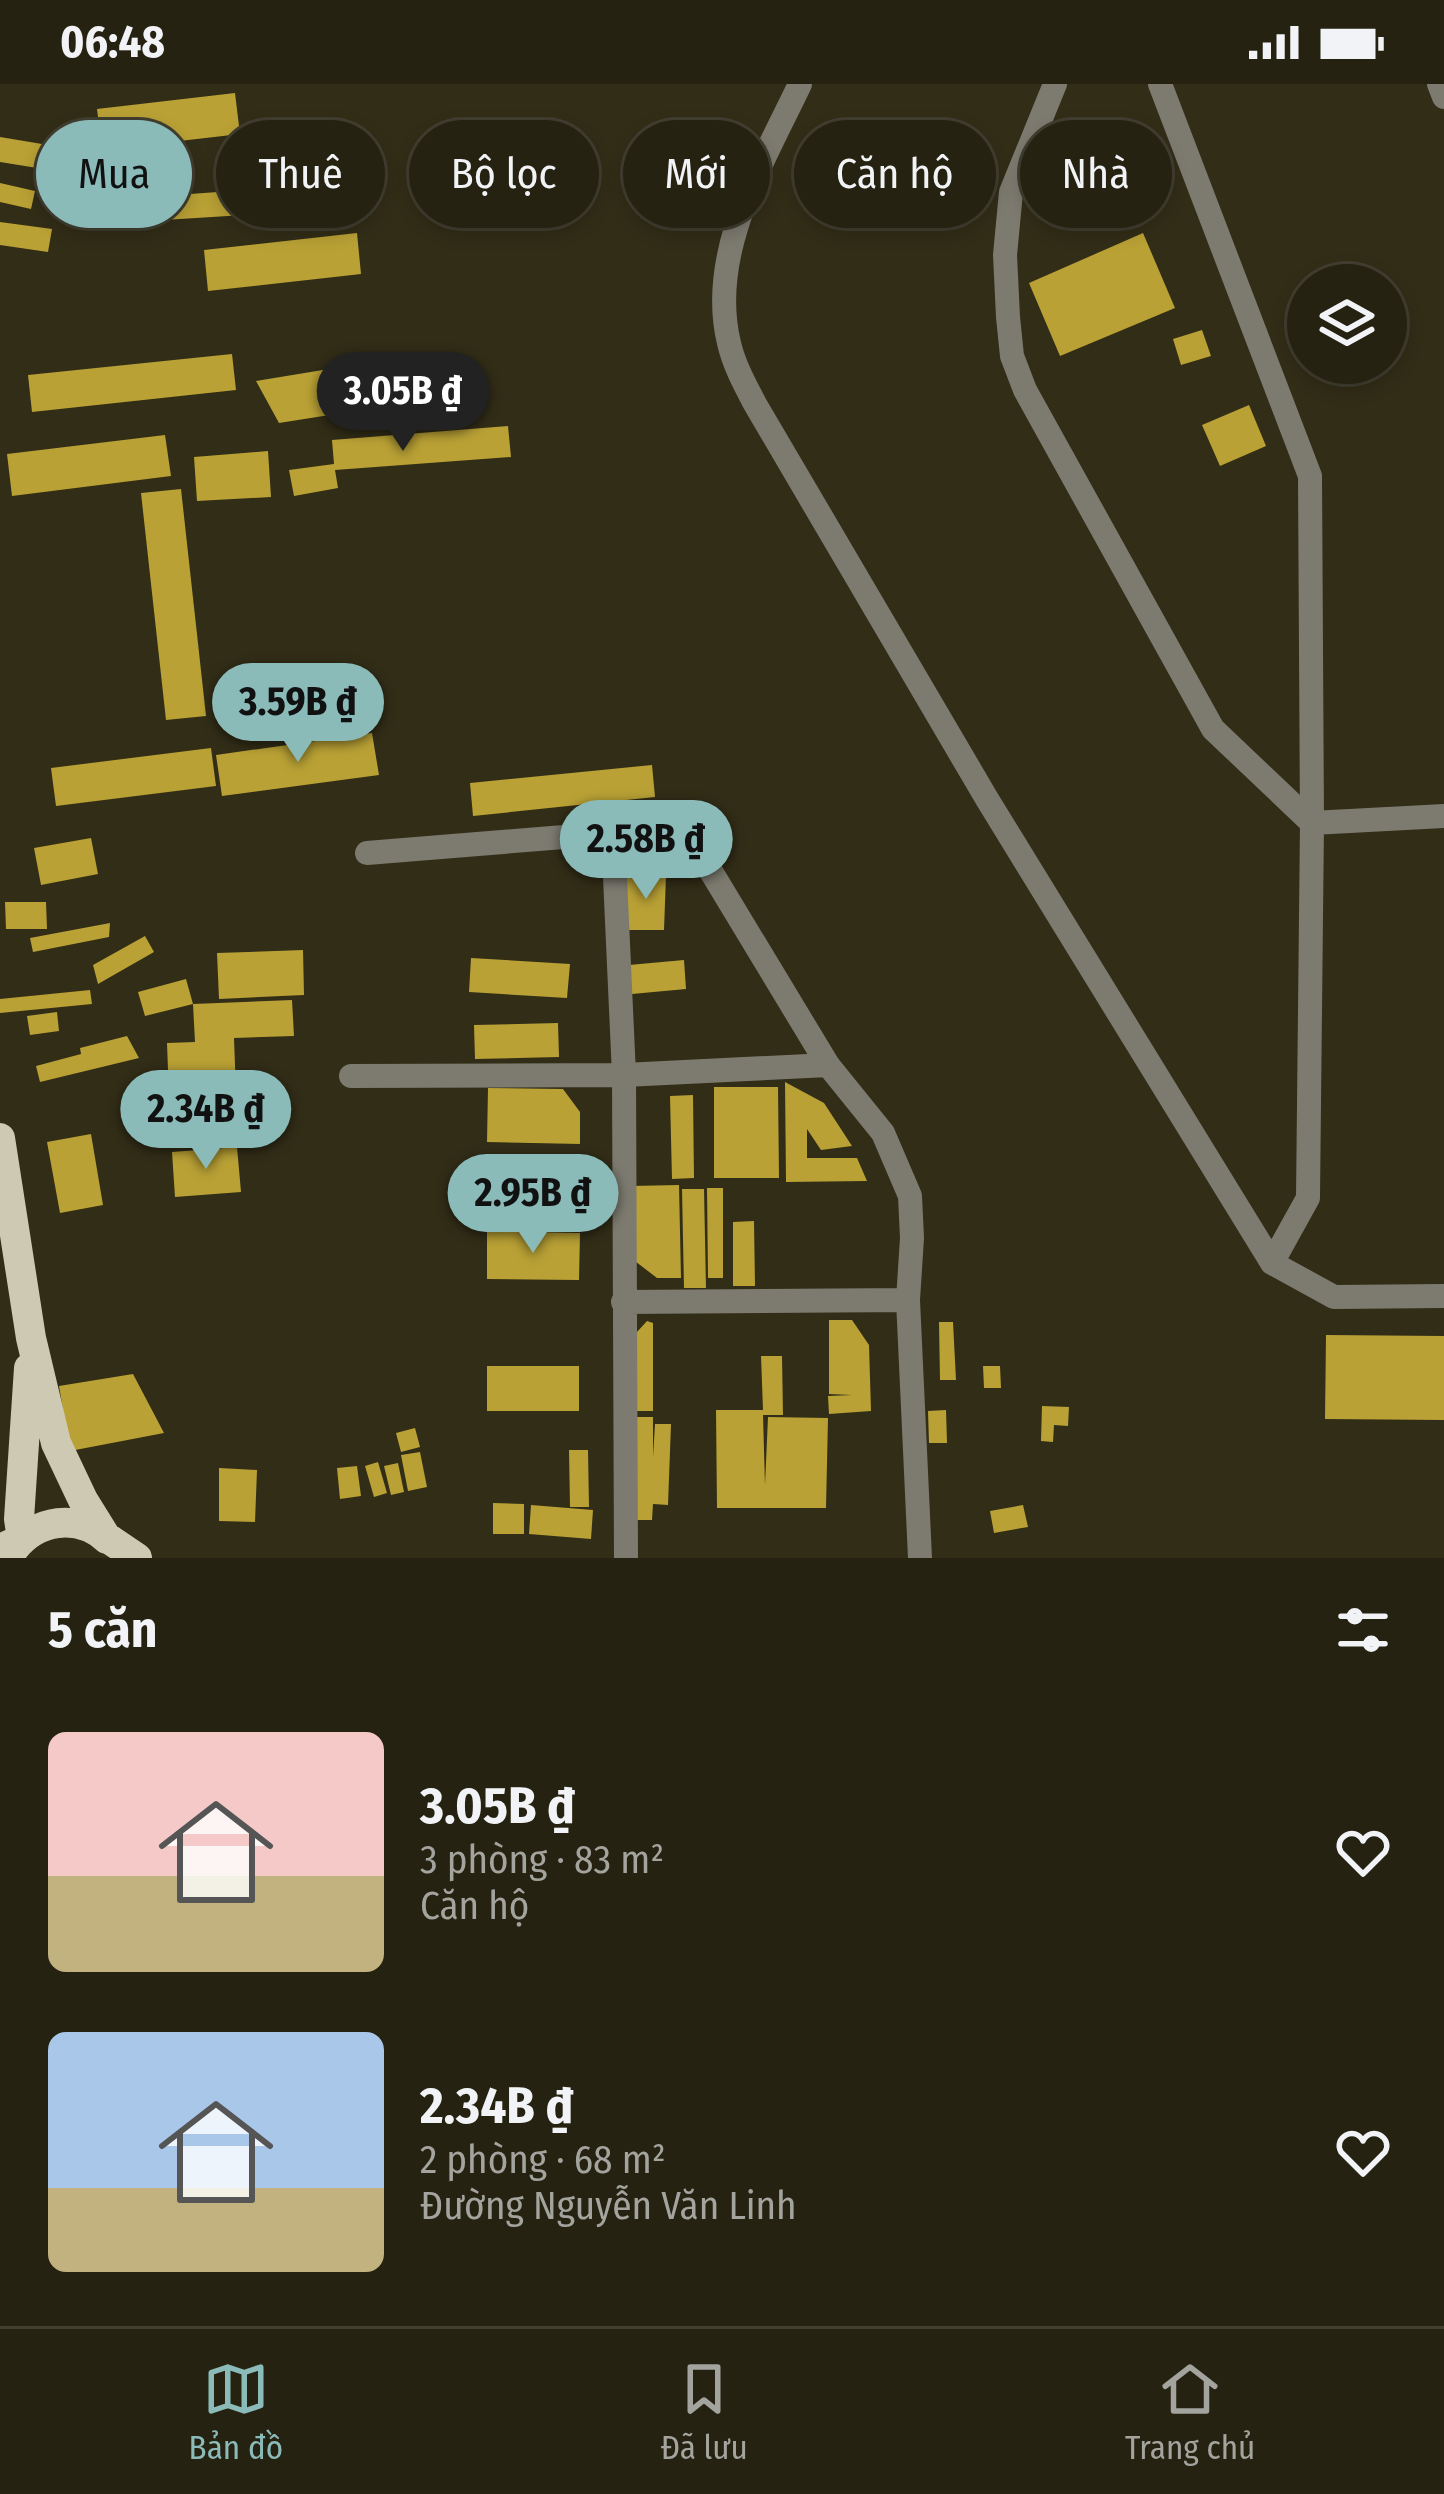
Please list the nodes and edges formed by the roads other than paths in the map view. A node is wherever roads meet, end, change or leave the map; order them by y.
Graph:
1 (800, 84) edge
2 (1054, 84) edge
3 (1160, 84) edge
4 (1438, 84) edge
5 (1444, 97) edge
6 (1444, 816) edge
7 (1312, 824) junction
8 (613, 833) junction
9 (367, 854) dead end
10 (828, 1065) junction
11 (352, 1076) dead end
12 (624, 1076) junction
13 (0, 1138) edge
14 (1272, 1263) junction
15 (1444, 1296) edge
16 (908, 1300) junction
17 (623, 1302) junction
18 (31, 1338) junction
19 (114, 1548) edge
20 (10, 1549) edge
21 (137, 1558) edge
22 (626, 1558) edge
23 (920, 1558) edge

1 - 14 street
2 - 7 street
3 - 7 street
4 - 5 street
6 - 7 street
7 - 14 street
8 - 9 street
8 - 10 street
8 - 12 street
10 - 12 street
10 - 16 street
11 - 12 street
12 - 17 street
13 - 18 main road
14 - 15 street
16 - 17 street
16 - 23 street
17 - 22 street
18 - 19 main road
18 - 20 main road
19 - 20 main road
19 - 21 main road

